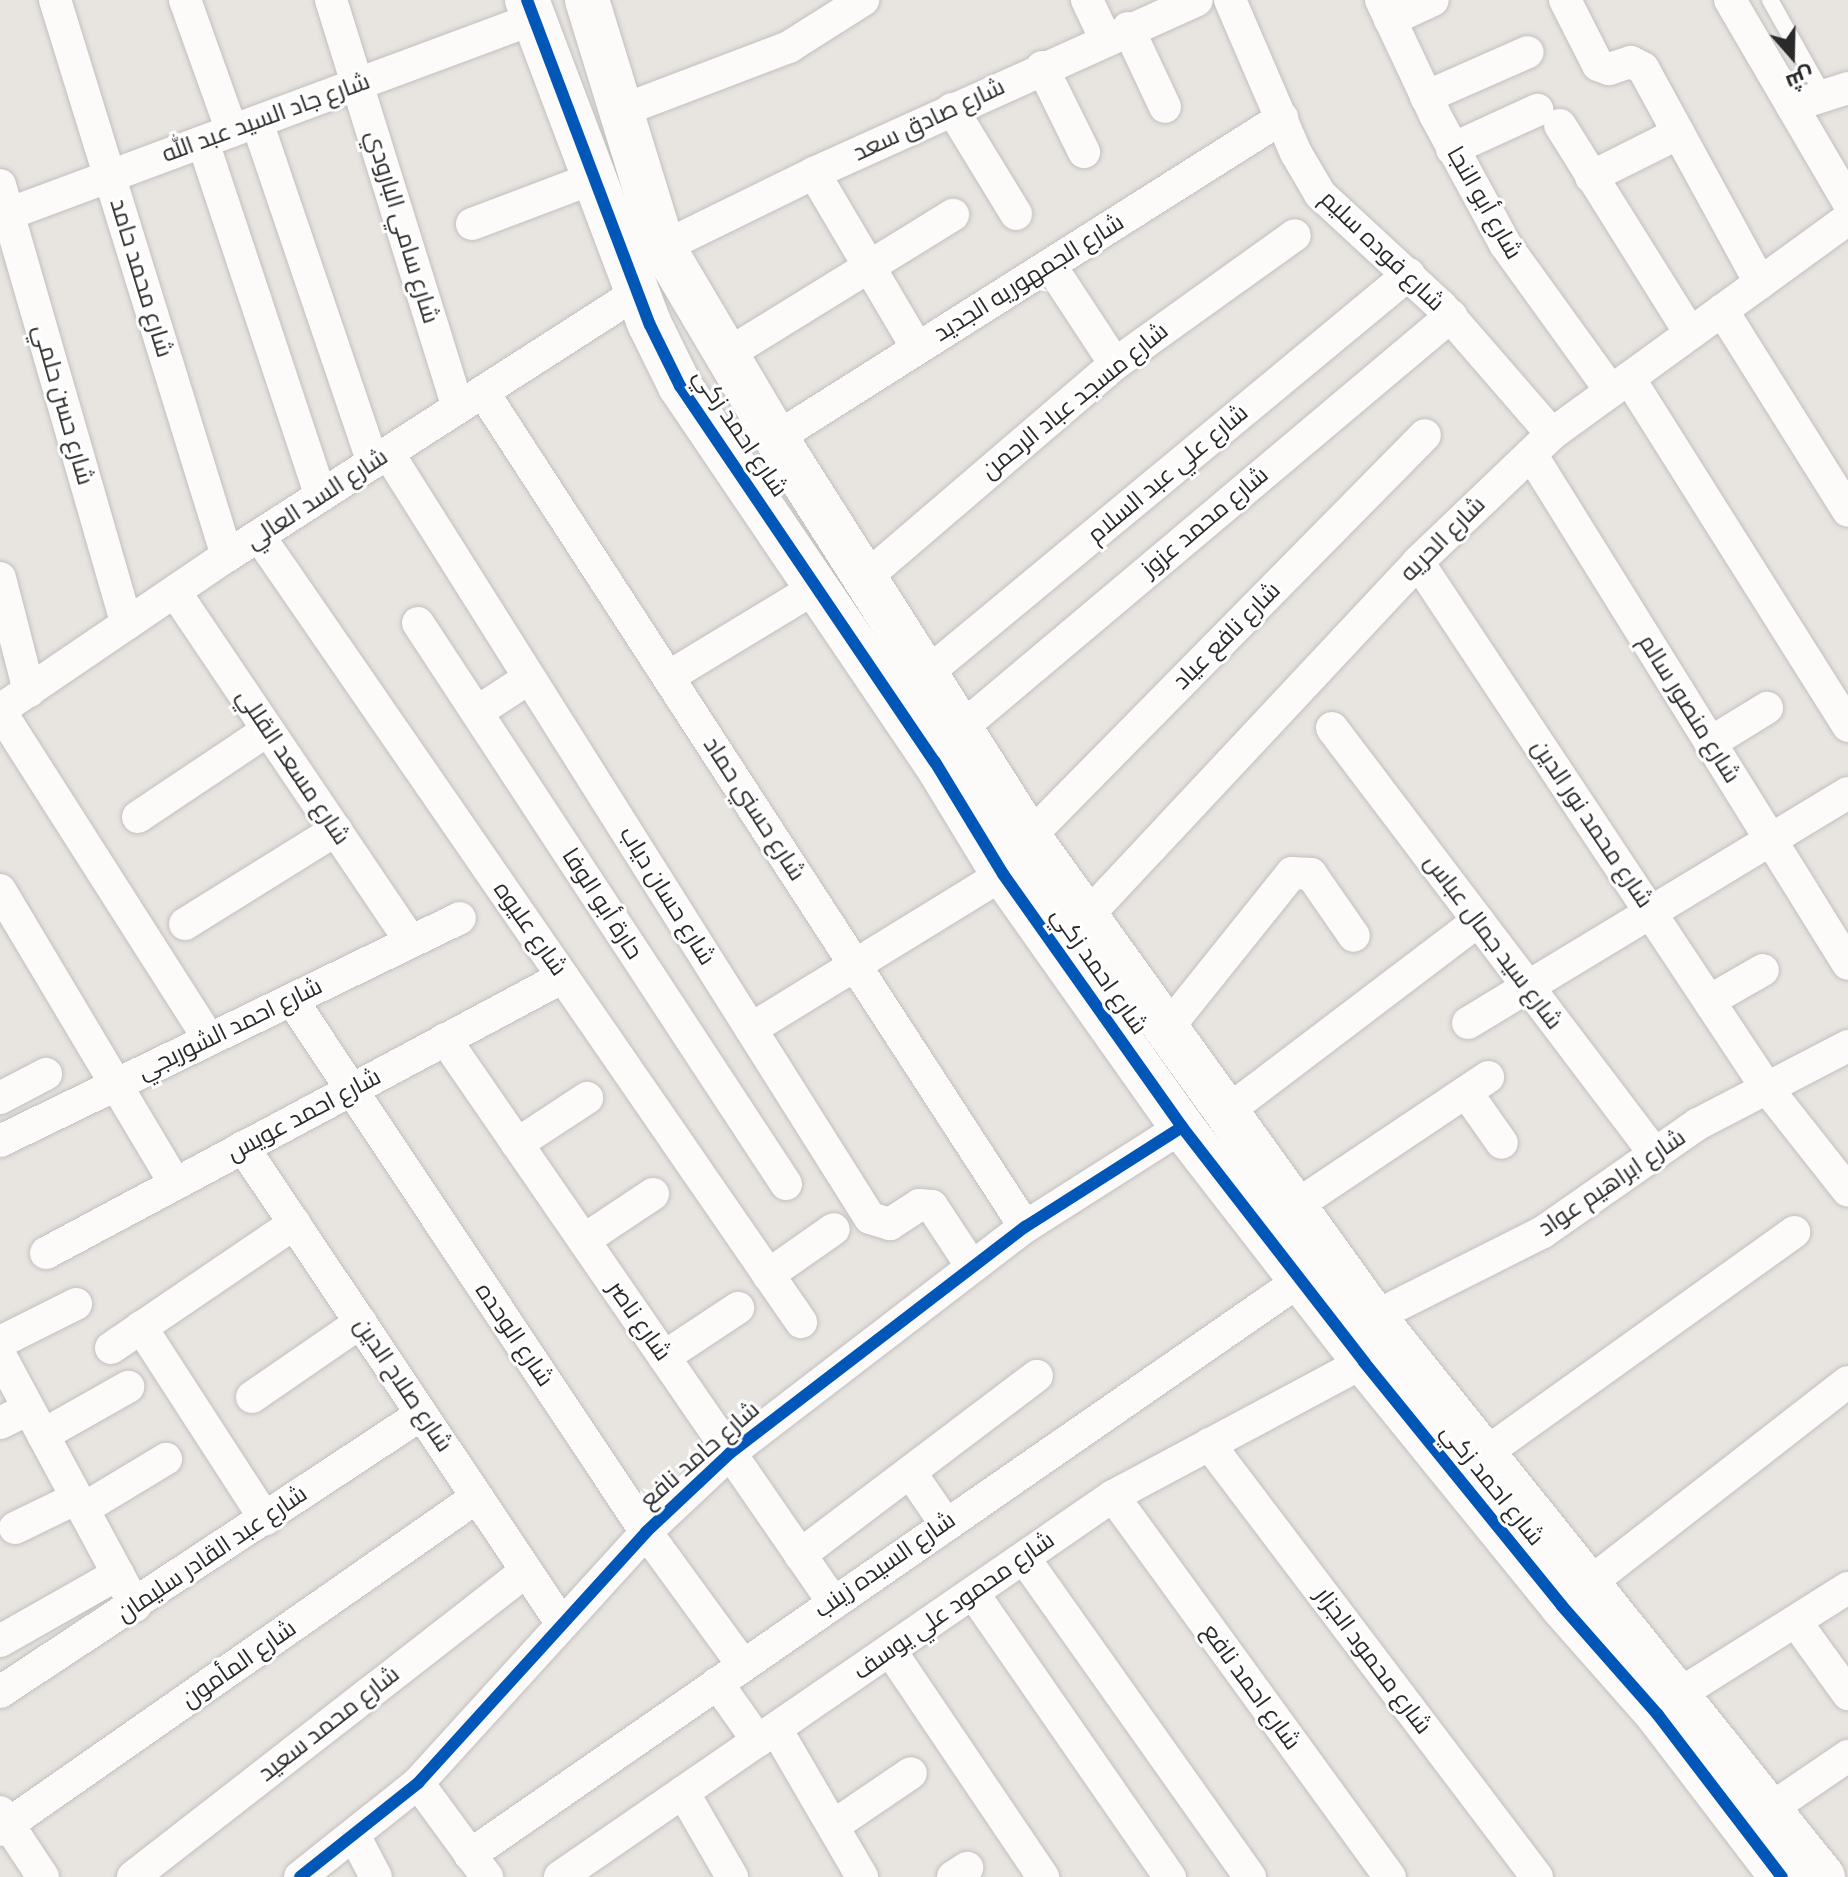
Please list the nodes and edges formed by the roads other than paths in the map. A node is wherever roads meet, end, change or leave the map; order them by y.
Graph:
1 (55, 0) edge
2 (185, 0) edge
3 (331, 0) edge
4 (587, 0) edge
5 (863, 0) edge
6 (1087, 0) edge
7 (1197, 0) edge
8 (1230, 0) edge
9 (1433, 0) edge
10 (1565, 0) edge
11 (1730, 0) edge
12 (1770, 0) edge
13 (530, 10) edge
14 (1386, 10) edge
15 (1116, 33) junction
16 (1528, 52) dead end
17 (1042, 67) junction
18 (357, 85) junction
19 (1836, 92) edge
20 (1426, 97) junction
21 (1792, 106) junction
22 (1165, 107) dead end
23 (952, 109) junction
24 (623, 110) junction
25 (1282, 118) junction
26 (231, 132) junction
27 (1679, 133) junction
28 (1452, 149) junction
29 (1084, 152) dead end
30 (814, 173) junction
31 (110, 177) junction
32 (1591, 177) junction
33 (594, 178) junction
34 (1848, 202) edge
35 (3, 205) edge
36 (1016, 214) dead end
37 (953, 215) dead end
38 (1848, 219) edge
39 (472, 224) dead end
40 (1295, 235) dead end
41 (663, 247) junction
42 (868, 265) junction
43 (1050, 265) junction
44 (1409, 274) junction
45 (1760, 283) junction
46 (637, 293) junction
47 (1722, 310) junction
48 (1451, 316) junction
49 (1690, 333) junction
50 (917, 348) junction
51 (726, 355) junction
52 (1115, 364) junction
53 (1620, 384) junction
54 (471, 400) junction
55 (1425, 435) dead end
56 (776, 438) junction
57 (1541, 444) junction
58 (380, 458) junction
59 (321, 496) junction
60 (1848, 511) edge
61 (259, 536) junction
62 (227, 556) junction
63 (1418, 562) junction
64 (864, 579) junction
65 (818, 586) junction
66 (1, 589) edge
67 (175, 592) junction
68 (418, 623) dead end
69 (127, 624) junction
70 (926, 674) junction
71 (668, 677) junction
72 (529, 678) junction
73 (29, 691) junction
74 (1767, 708) dead end
75 (0, 711) edge
76 (477, 712) junction
77 (1848, 726) edge
78 (1332, 728) dead end
79 (960, 729) junction
80 (268, 730) junction
81 (1710, 743) junction
82 (1848, 793) edge
83 (138, 817) dead end
84 (336, 830) junction
85 (1029, 837) junction
86 (1771, 839) junction
87 (1003, 874) junction
88 (0, 890) edge
89 (1650, 913) junction
90 (1088, 915) junction
91 (460, 918) dead end
92 (1478, 921) junction
93 (185, 924) dead end
94 (1354, 936) dead end
95 (411, 942) junction
96 (854, 963) junction
97 (1848, 964) edge
98 (1763, 970) dead end
99 (1132, 976) junction
100 (563, 977) junction
101 (1526, 988) junction
102 (292, 1000) junction
103 (1709, 1001) junction
104 (1095, 1003) junction
105 (1468, 1023) dead end
106 (751, 1029) junction
107 (1166, 1030) junction
108 (209, 1039) junction
109 (445, 1039) junction
110 (1848, 1046) edge
111 (46, 1074) dead end
112 (116, 1085) junction
113 (1766, 1087) junction
114 (350, 1090) junction
115 (0, 1098) edge
116 (587, 1098) dead end
117 (1225, 1113) junction
118 (1182, 1127) junction
119 (0, 1141) edge
120 (1502, 1143) dead end
121 (517, 1144) junction
122 (243, 1147) junction
123 (1655, 1154) junction
124 (175, 1183) junction
125 (786, 1184) dead end
126 (1848, 1191) edge
127 (653, 1194) dead end
128 (1297, 1205) junction
129 (295, 1223) junction
130 (1025, 1227) junction
131 (834, 1229) dead end
132 (1794, 1232) dead end
133 (584, 1240) junction
134 (46, 1253) dead end
135 (972, 1267) junction
136 (768, 1275) junction
137 (1302, 1279) junction
138 (76, 1304) dead end
139 (738, 1308) dead end
140 (1374, 1317) junction
141 (361, 1322) junction
142 (801, 1322) dead end
143 (141, 1327) junction
144 (0, 1342) edge
145 (111, 1348) dead end
146 (0, 1355) edge
147 (664, 1357) junction
148 (1364, 1362) junction
149 (1037, 1376) dead end
150 (1847, 1386) edge
151 (128, 1387) dead end
152 (252, 1397) dead end
153 (422, 1414) junction
154 (36, 1422) junction
155 (0, 1423) edge
156 (1209, 1444) junction
157 (1487, 1452) junction
158 (730, 1453) junction
159 (166, 1459) dead end
160 (910, 1472) junction
161 (1113, 1496) junction
162 (477, 1497) junction
163 (80, 1504) junction
164 (265, 1519) junction
165 (945, 1523) junction
166 (15, 1528) dead end
167 (646, 1532) junction
168 (800, 1555) junction
169 (1024, 1558) junction
170 (526, 1571) junction
171 (118, 1574) junction
172 (1848, 1588) edge
173 (973, 1593) junction
174 (1576, 1594) junction
175 (833, 1602) junction
176 (135, 1606) junction
177 (1796, 1622) junction
178 (562, 1624) junction
179 (0, 1641) edge
180 (890, 1650) junction
181 (743, 1665) junction
182 (717, 1683) junction
183 (0, 1692) edge
184 (1681, 1693) junction
185 (1848, 1694) edge
186 (767, 1735) junction
187 (1848, 1756) edge
188 (911, 1773) dead end
189 (418, 1783) junction
190 (683, 1792) junction
191 (1773, 1807) junction
192 (3, 1822) edge
193 (833, 1826) junction
194 (354, 1835) junction
195 (601, 1864) edge
196 (479, 1866) edge
197 (43, 1877) edge
198 (133, 1877) edge
199 (300, 1877) edge
200 (376, 1877) edge
201 (560, 1877) edge
202 (732, 1877) edge
203 (862, 1877) edge
204 (1043, 1877) edge
205 (1170, 1877) edge
206 (1250, 1877) edge
207 (1390, 1877) edge
208 (1537, 1877) edge
209 (1782, 1877) edge
210 (1823, 1877) edge

1 - 31 street, شارع محمد حامد
2 - 26 street
3 - 18 street, شارع سامي البارودي
4 - 24 street, شارع احمد زكي
5 - 24 street
6 - 15 street
7 - 15 street, شارع صادق سعد
8 - 25 street, شارع فوده سليم
9 - 14 street
10 - 27 street
11 - 21 street
12 - 19 lane
13 - 18 street, شارع جاد السيد عبد الله
13 - 33 street, شارع احمد زكي
14 - 20 street, شارع أبو النجا
15 - 17 street, شارع صادق سعد
15 - 22 street
16 - 20 street
17 - 23 street, شارع صادق سعد
17 - 29 street
18 - 26 street, شارع جاد السيد عبد الله
18 - 54 street, شارع سامي البارودي
19 - 21 street
20 - 28 street, شارع أبو النجا
21 - 34 street
23 - 30 street, شارع صادق سعد
23 - 36 street
24 - 41 street, شارع احمد زكي
25 - 43 street, شارع الجمهوريه الجديد
25 - 44 street, شارع فوده سليم
26 - 31 street, شارع جاد السيد عبد الله
26 - 58 street, شارع حسان دياب
26 - 59 street
27 - 32 street
27 - 45 street
28 - 32 street
28 - 53 street, شارع أبو النجا
30 - 41 street, شارع صادق سعد
30 - 42 street
31 - 35 street, شارع جاد السيد عبد الله
31 - 62 street, شارع محمد حامد
32 - 49 street
33 - 39 street
33 - 46 street, شارع احمد زكي
35 - 69 street, شارع حسن حلمي
37 - 42 street
38 - 45 street, شارع الحريه
40 - 52 street, شارع مسجد عباد الرحمن
41 - 51 street, شارع احمد زكي
42 - 50 street
42 - 51 street
43 - 50 street, شارع الجمهوريه الجديد
43 - 52 street
44 - 48 street, شارع فوده سليم
44 - 70 street, شارع علي عبد السلام
45 - 47 street, شارع الحريه
46 - 54 street, شارع السد العالي
46 - 65 street, شارع احمد زكي
47 - 49 street, شارع الحريه
47 - 60 street
48 - 57 street, شارع فوده سليم
48 - 79 street, شارع محمد عزوز
49 - 53 street, شارع الحريه
50 - 56 street, شارع الجمهوريه الجديد
51 - 56 street, شارع احمد زكي
52 - 64 street, شارع مسجد عباد الرحمن
53 - 57 street, شارع الحريه
53 - 77 street, شارع أبو النجا
54 - 58 street, شارع السد العالي
54 - 71 street, شارع حسني حماد
55 - 85 street, شارع نافع عياد
56 - 64 street, شارع احمد زكي
57 - 63 street, شارع الحريه
57 - 81 street, شارع منصور سالم
58 - 59 street, شارع السد العالي
58 - 72 street, شارع حسان دياب
59 - 61 street, شارع السد العالي
61 - 62 street, شارع السد العالي
61 - 100 street, شارع عليوه
62 - 67 street, شارع السد العالي
63 - 89 street, شارع محمد نور الدين
63 - 90 street, شارع الحريه
64 - 70 street, شارع احمد زكي
65 - 71 street
65 - 87 street, شارع احمد زكي
66 - 73 street
67 - 69 street, شارع السد العالي
67 - 80 street, شارع مسعد القللي
68 - 76 street, حارة أبو الوفا
69 - 73 street, شارع السد العالي
70 - 79 street, شارع احمد زكي
71 - 96 street, شارع حسني حماد
72 - 76 street
72 - 106 street, شارع حسان دياب
73 - 75 street, شارع السد العالي
74 - 81 street
75 - 108 street
76 - 125 street, حارة أبو الوفا
78 - 92 street, شارع سيد جمال عباس
79 - 85 street, شارع احمد زكي
80 - 83 street
80 - 84 street, شارع مسعد القللي
81 - 86 street, شارع منصور سالم
82 - 86 street
84 - 93 street
84 - 95 street, شارع مسعد القللي
85 - 90 street, شارع احمد زكي
86 - 89 street
86 - 97 street, شارع منصور سالم
87 - 96 street
87 - 104 street, شارع احمد زكي
88 - 112 street
89 - 101 street
89 - 103 street, شارع محمد نور الدين
90 - 99 street, شارع احمد زكي
91 - 95 street, شارع احمد الشوربجي
92 - 101 street, شارع سيد جمال عباس
92 - 117 street
94 - 107 street
95 - 102 street, شارع احمد الشوربجي
96 - 106 street
96 - 130 street, شارع حسني حماد
98 - 103 street
99 - 104 street
99 - 107 street, شارع احمد زكي
100 - 109 street, شارع احمد عويس
100 - 136 street, شارع عليوه
101 - 105 street
101 - 123 street, شارع سيد جمال عباس
102 - 108 street, شارع احمد الشوربجي
102 - 114 street, شارع الوحده
103 - 113 street, شارع محمد نور الدين
104 - 118 street, شارع احمد زكي
106 - 135 street, شارع حسان دياب
107 - 117 street, شارع احمد زكي
108 - 112 street, شارع احمد الشوربجي
109 - 114 street, شارع احمد عويس
109 - 121 street, شارع ناصر
110 - 113 street, شارع ابراهيم عواد
111 - 115 street
112 - 119 street, شارع احمد الشوربجي
112 - 124 street
113 - 123 street, شارع ابراهيم عواد
113 - 126 street, شارع محمد نور الدين
114 - 122 street, شارع احمد عويس
114 - 167 street, شارع الوحده
116 - 121 street
117 - 128 street, شارع احمد زكي
118 - 130 street, شارع حامد نافع
118 - 137 street, شارع احمد زكي
120 - 128 street
121 - 133 street, شارع ناصر
122 - 124 street, شارع احمد عويس
122 - 129 street, شارع صلاح الدين
123 - 140 street, شارع ابراهيم عواد
124 - 134 street, شارع احمد عويس
127 - 133 street
128 - 140 street, شارع احمد زكي
129 - 141 street, شارع صلاح الدين
129 - 143 street
130 - 135 street, شارع حامد نافع
131 - 136 street
132 - 157 street
133 - 147 street, شارع ناصر
135 - 158 street, شارع حامد نافع
136 - 142 street, شارع عليوه
137 - 148 street, شارع احمد زكي
137 - 165 street, شارع السيده زينب
138 - 144 street
139 - 147 street
140 - 157 street, شارع احمد زكي
141 - 152 street
141 - 153 street, شارع صلاح الدين
143 - 145 street
143 - 164 street
146 - 154 street
147 - 158 street, شارع ناصر
148 - 156 street, شارع محمود علي يوسف
148 - 174 street, شارع احمد زكي
149 - 160 street
150 - 174 street
151 - 154 street
153 - 162 street, شارع صلاح الدين
153 - 164 street, شارع عبد القادر سليمان
154 - 155 street
154 - 163 street
156 - 161 street, شارع محمود علي يوسف
156 - 208 street, شارع محمود الجزار
157 - 174 street, شارع احمد زكي
158 - 167 street, شارع حامد نافع
158 - 168 street, شارع ناصر
159 - 163 street
160 - 165 street
160 - 168 street
161 - 169 street, شارع محمود علي يوسف
161 - 207 street, شارع احمد نافع
162 - 170 street, شارع صلاح الدين
162 - 192 street, شارع المأمون
163 - 166 street
163 - 171 street
164 - 176 street, شارع عبد القادر سليمان
165 - 175 street, شارع السيده زينب
167 - 178 street, شارع حامد نافع
167 - 181 street, شارع الوحده
168 - 175 street, شارع ناصر
169 - 173 street, شارع محمود علي يوسف
169 - 206 street
170 - 178 street, شارع صلاح الدين
170 - 198 street, شارع محمد سعيد
171 - 176 street
171 - 179 street
172 - 177 street
173 - 180 street, شارع محمود علي يوسف
173 - 205 street
174 - 184 street, شارع احمد زكي
174 - 209 street, شارع احمد زكي
175 - 181 street, شارع السيده زينب
176 - 183 street, شارع عبد القادر سليمان
177 - 184 street
177 - 185 street
178 - 189 street, شارع حامد نافع
180 - 186 street, شارع محمود علي يوسف
180 - 204 street
181 - 182 street, شارع السيده زينب
182 - 186 street
182 - 196 street, شارع السيده زينب
184 - 191 street, شارع احمد زكي
186 - 190 street, شارع محمود علي يوسف
186 - 193 street
187 - 191 street
188 - 193 street
189 - 194 street, شارع حامد نافع
189 - 196 street
190 - 195 street, شارع محمود علي يوسف
190 - 202 street
191 - 210 street, شارع احمد زكي
192 - 197 street
193 - 203 street
194 - 199 street, شارع حامد نافع
194 - 200 street
195 - 201 street, شارع محمود علي يوسف

